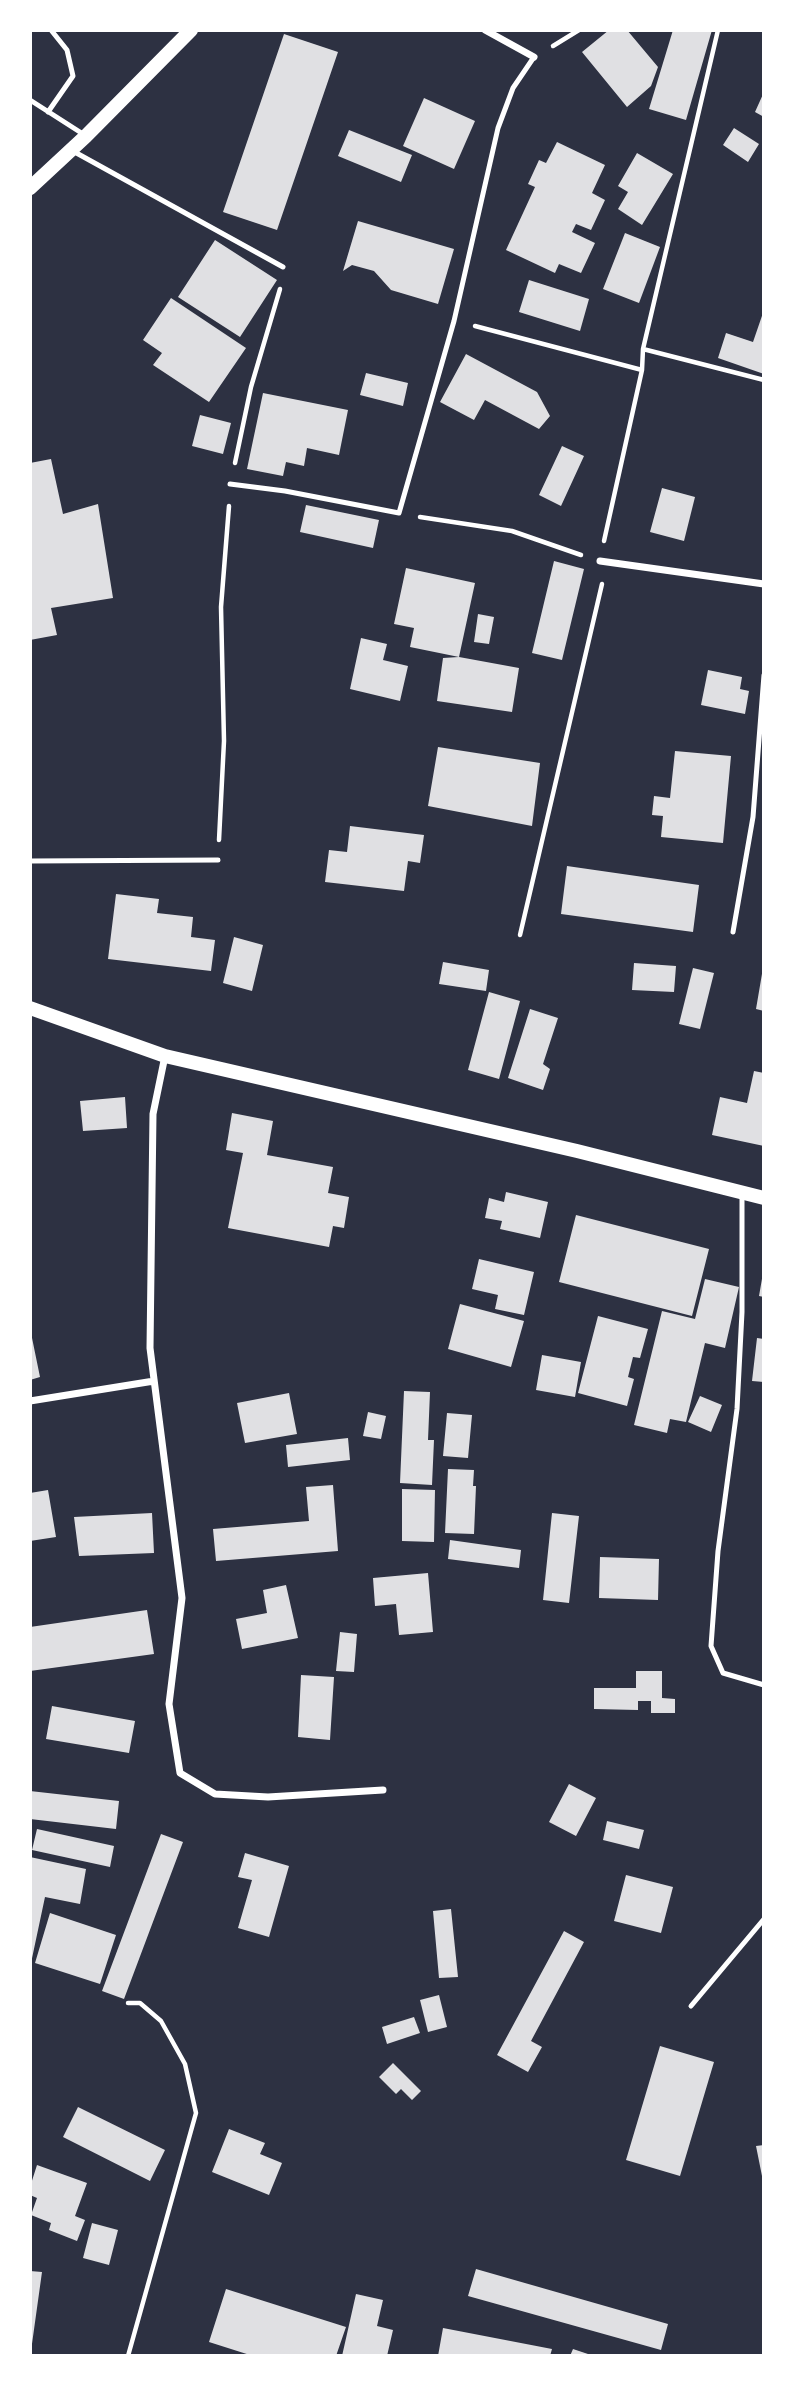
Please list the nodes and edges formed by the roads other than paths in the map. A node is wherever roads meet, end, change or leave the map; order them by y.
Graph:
1 (51, 30) edge
2 (191, 30) edge
3 (485, 30) edge
4 (534, 57) joint
5 (30, 100) edge
6 (48, 112) junction
7 (86, 136) junction
8 (71, 150) junction
9 (30, 188) edge
10 (283, 267) road end
11 (230, 484) road end
12 (603, 562) road end
13 (764, 584) edge
14 (764, 675) edge
15 (218, 859) road end
16 (30, 862) edge
17 (733, 932) dead end
18 (30, 1008) edge
19 (166, 1056) junction
20 (742, 1192) junction
21 (764, 1198) edge
22 (154, 1381) junction
23 (30, 1401) edge
24 (764, 1685) edge
25 (383, 1790) dead end
26 (764, 1919) edge
27 (691, 2006) dead end

1 - 6 lane
2 - 7 main road
3 - 4 street
4 - 11 lane
5 - 6 lane
6 - 7 lane
7 - 8 main road
8 - 9 main road
8 - 10 lane
12 - 13 street
14 - 17 lane
15 - 16 lane
18 - 19 main road
19 - 20 main road
19 - 22 street
20 - 21 main road
20 - 24 lane
22 - 23 street
22 - 25 street
26 - 27 lane

